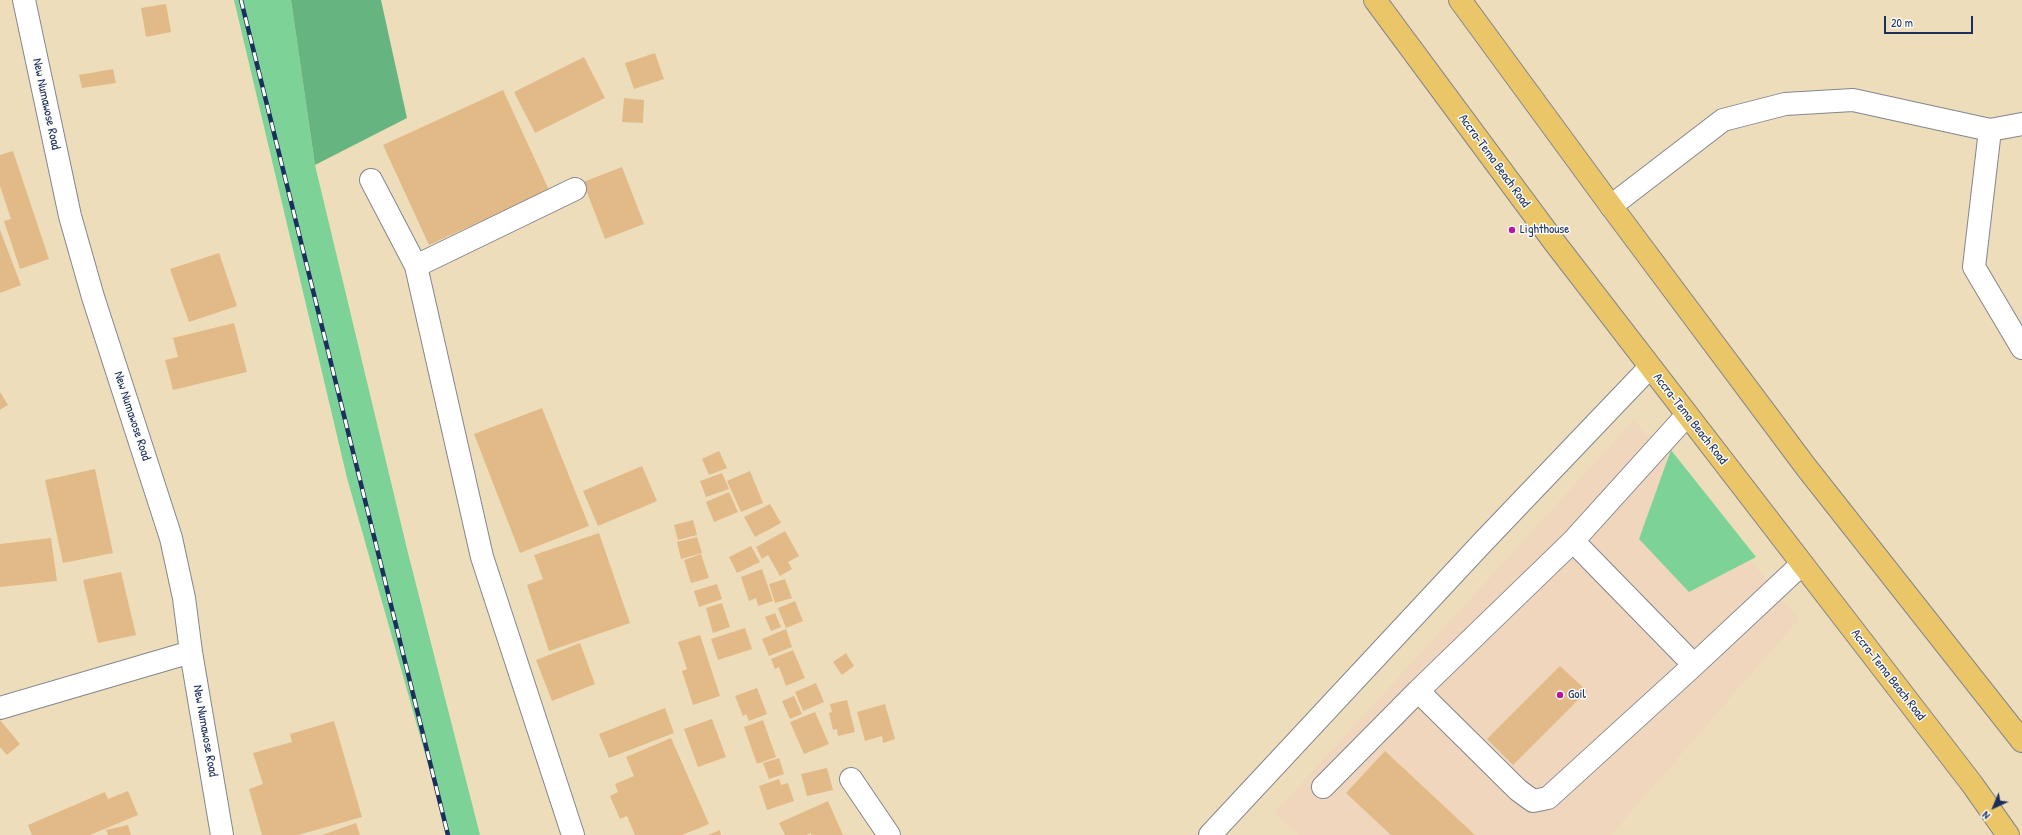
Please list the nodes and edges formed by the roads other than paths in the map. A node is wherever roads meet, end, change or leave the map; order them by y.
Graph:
1 (24, 0) edge
2 (1375, 0) edge
3 (1460, 0) edge
4 (2022, 124) edge
5 (1990, 130) junction
6 (372, 180) dead end
7 (575, 189) dead end
8 (1611, 206) junction
9 (416, 266) junction
10 (2022, 348) edge
11 (1650, 367) junction
12 (1687, 416) junction
13 (1573, 541) junction
14 (1802, 564) junction
15 (191, 652) junction
16 (1694, 665) junction
17 (1418, 691) junction
18 (0, 708) edge
19 (2022, 741) edge
20 (851, 780) dead end
21 (1323, 787) dead end
22 (222, 835) edge
23 (573, 835) edge
24 (889, 835) edge
25 (1210, 835) edge
26 (2008, 835) edge

1 - 15 street, New Numawose Road
2 - 11 main road, Accra-Tema Beach Road
3 - 8 main road
4 - 5 street
5 - 8 street
5 - 10 street
6 - 9 street
7 - 9 street
8 - 19 main road
9 - 23 street
11 - 12 main road, Accra-Tema Beach Road
11 - 25 street
12 - 13 street
12 - 14 main road, Accra-Tema Beach Road
13 - 16 street
13 - 17 street
14 - 16 street
14 - 26 main road, Accra-Tema Beach Road
15 - 18 street
15 - 22 street, New Numawose Road
16 - 17 street
17 - 21 street
20 - 24 street

